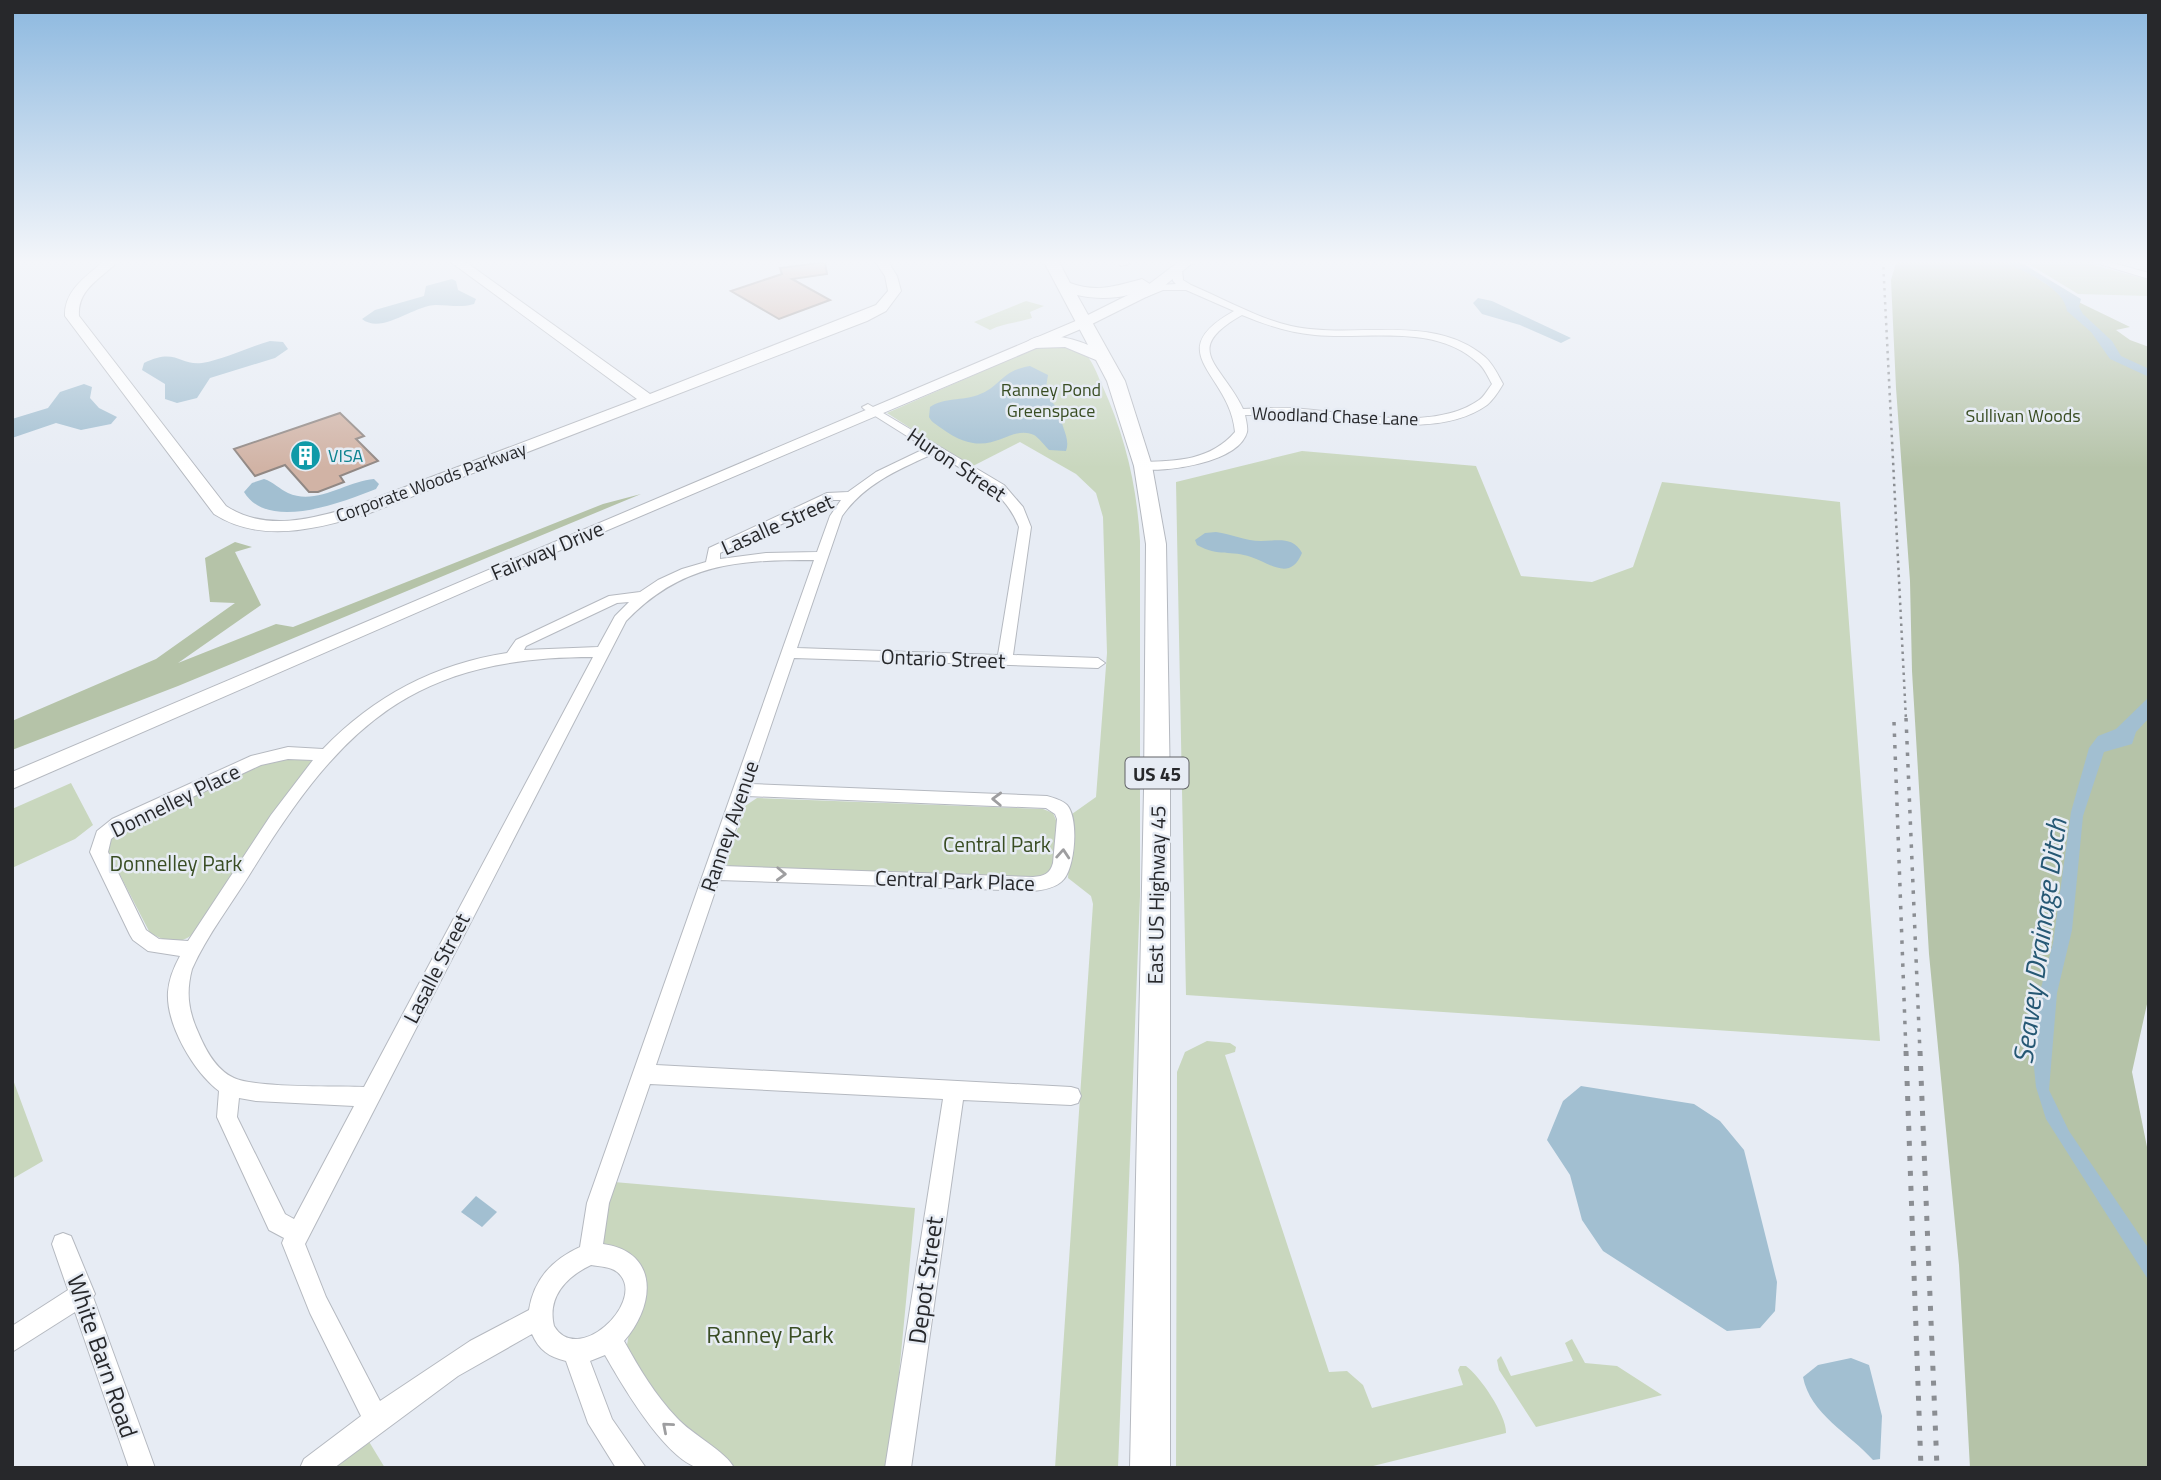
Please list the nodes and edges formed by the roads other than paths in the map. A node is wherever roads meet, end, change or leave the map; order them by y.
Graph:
1 (82, 329) edge
2 (550, 329) edge
3 (828, 329) edge
4 (1058, 329) edge
5 (1061, 329) edge
6 (1087, 329) edge
7 (1210, 329) edge
8 (1293, 329) edge
9 (1034, 343) junction
10 (1103, 357) junction
11 (648, 400) junction
12 (872, 409) junction
13 (1240, 412) junction
14 (936, 448) junction
15 (1143, 466) junction
16 (851, 496) junction
17 (822, 556) junction
18 (713, 562) junction
19 (643, 596) junction
20 (600, 652) junction
21 (789, 653) junction
22 (513, 654) junction
23 (1005, 660) junction
24 (1098, 663) dead end
25 (329, 755) junction
26 (12, 769) edge
27 (12, 781) edge
28 (741, 790) junction
29 (713, 873) junction
30 (194, 949) junction
31 (643, 1074) junction
32 (230, 1087) junction
33 (954, 1092) junction
34 (1071, 1096) dead end
35 (369, 1097) junction
36 (298, 1233) junction
37 (63, 1244) dead end
38 (590, 1254) junction
39 (83, 1294) junction
40 (539, 1318) junction
41 (610, 1339) junction
42 (12, 1340) edge
43 (575, 1352) junction
44 (376, 1419) junction
45 (142, 1468) edge
46 (313, 1468) edge
47 (633, 1468) edge
48 (721, 1468) edge
49 (898, 1468) edge
50 (1150, 1468) edge

1 - 11 main road, Corporate Woods Parkway
2 - 11 main road
3 - 11 main road, Corporate Woods Parkway
4 - 12 main road, Fairway Drive
5 - 9 main road, Fairway Drive
6 - 10 main road, East US Highway 45 / US 45
7 - 13 street
8 - 13 street, Woodland Chase Lane
9 - 10 main road
9 - 12 main road, Fairway Drive
10 - 15 main road, East US Highway 45 / US 45
12 - 14 street, Huron Street
12 - 26 main road, Fairway Drive
12 - 27 main road, Fairway Drive
13 - 15 street
14 - 16 street, Ranney Avenue
14 - 23 street, Huron Street
15 - 50 main road, East US Highway 45 / US 45
16 - 17 street, Ranney Avenue
16 - 18 street, Lasalle Street
17 - 18 street, Lasalle Street
17 - 21 street, Ranney Avenue
18 - 19 street, Lasalle Street
19 - 20 street, Lasalle Street
19 - 22 street
20 - 22 street
20 - 35 street, Lasalle Street
21 - 23 street, Ontario Street
21 - 28 street, Ranney Avenue
22 - 25 street
23 - 24 street, Ontario Street
25 - 30 street
25 - 30 street, Donnelley Place
28 - 29 street, Ranney Avenue
29 -> 28 street, Central Park Place
29 - 31 street, Ranney Avenue
30 - 32 street
31 - 33 street
31 - 38 street, Ranney Avenue
32 - 35 street
32 - 36 street
33 - 34 street
33 - 49 street, Depot Street
35 - 36 street, Lasalle Street
36 - 44 street
37 - 39 street, White Barn Road
38 - 40 street
38 - 41 street
39 - 42 street
39 - 45 street, White Barn Road
40 - 43 street
40 - 44 street
41 - 43 street
48 -> 41 street
43 - 47 street
44 - 46 street

